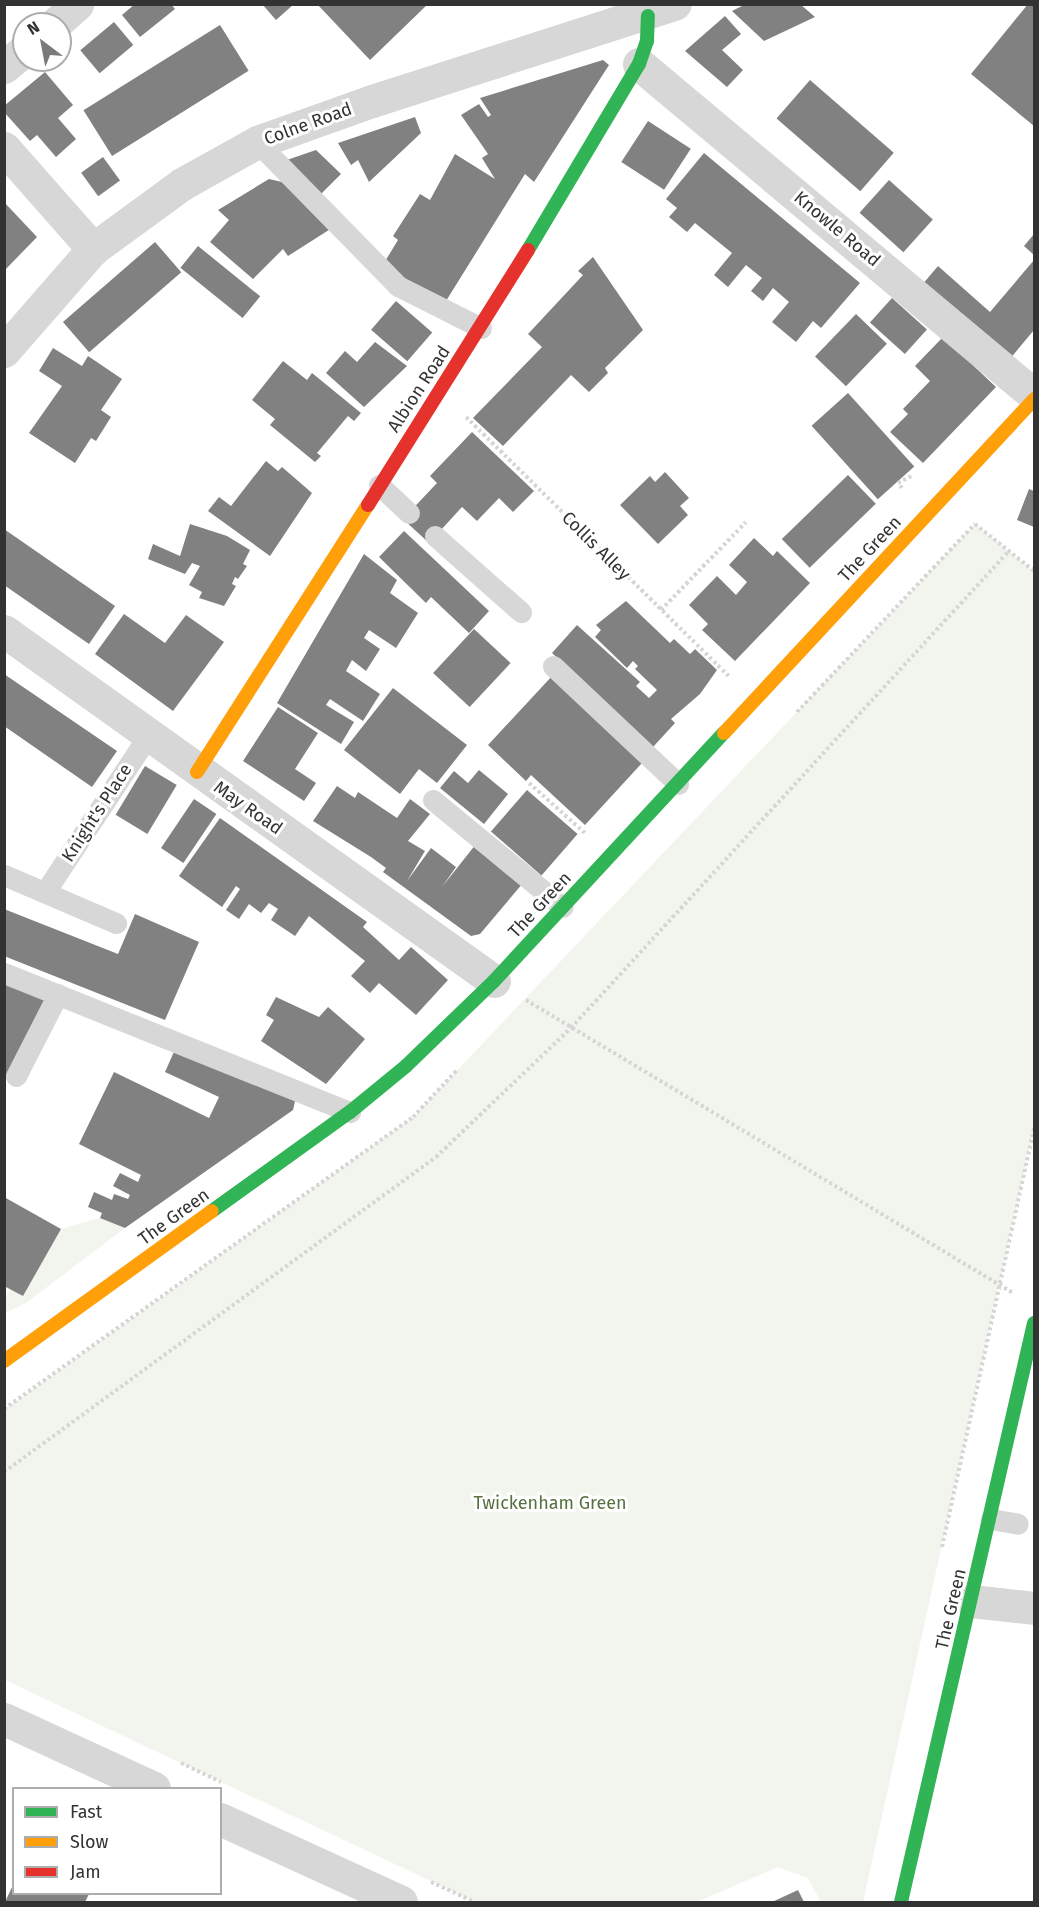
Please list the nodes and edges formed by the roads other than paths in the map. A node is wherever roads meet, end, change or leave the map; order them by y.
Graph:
1 (662, 10) edge
2 (639, 64) junction
3 (257, 142) junction
4 (4, 148) edge
5 (93, 249) junction
6 (481, 328) junction
7 (4, 351) edge
8 (1035, 397) edge
9 (379, 485) junction
10 (409, 513) dead end
11 (435, 536) dead end
12 (521, 612) dead end
13 (4, 631) edge
14 (553, 666) dead end
15 (149, 734) junction
16 (197, 772) junction
17 (678, 784) junction
18 (433, 800) dead end
19 (4, 875) edge
20 (45, 892) junction
21 (563, 907) junction
22 (116, 922) dead end
23 (4, 973) edge
24 (494, 981) junction
25 (58, 994) junction
26 (16, 1076) dead end
27 (350, 1112) junction
28 (1035, 1323) edge
29 (4, 1361) edge
30 (991, 1519) junction
31 (1018, 1524) dead end
32 (971, 1601) junction
33 (1035, 1608) edge
34 (4, 1719) edge
35 (152, 1787) edge
36 (222, 1820) edge
37 (400, 1902) edge
38 (901, 1902) edge

1 - 2 main road, Albion Road
1 - 3 street, Colne Road
2 - 6 main road, Albion Road
2 - 8 street, Knowle Road
3 - 5 street, Colne Road
3 - 6 lane
4 - 5 street
5 - 7 street, Colne Road
6 - 9 main road, Albion Road
8 - 17 main road, The Green
9 - 10 lane
9 - 16 main road, Albion Road
11 - 12 lane
13 - 15 street, May Road
14 - 17 lane
15 - 16 street, May Road
15 - 20 lane, Knight's Place
16 - 24 street, May Road
17 - 21 main road, The Green
18 - 21 lane
19 - 20 lane
20 - 22 lane
21 - 24 main road, The Green
23 - 25 lane
24 - 27 main road, The Green
25 - 26 lane
25 - 27 lane
27 - 29 main road, The Green
28 - 30 main road, The Green
30 - 31 lane
30 - 32 main road, The Green
32 - 33 street
32 - 38 main road, The Green
34 - 35 street
36 - 37 street

